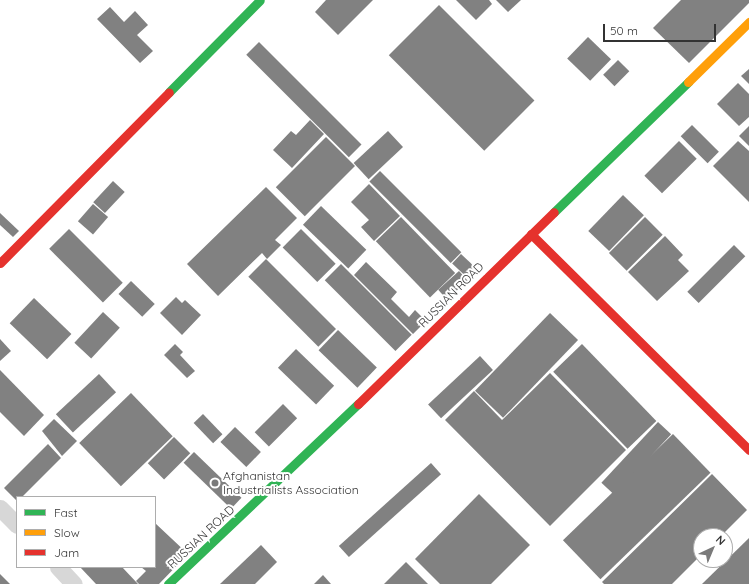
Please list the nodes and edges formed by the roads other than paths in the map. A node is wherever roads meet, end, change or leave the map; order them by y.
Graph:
1 (260, 0) edge
2 (749, 22) edge
3 (531, 234) junction
4 (0, 263) edge
5 (749, 450) edge
6 (0, 508) edge
7 (16, 524) edge
8 (59, 568) edge
9 (74, 584) edge
10 (168, 584) edge

1 - 4 main road
2 - 3 main road, RUSSIAN ROAD
3 - 5 main road
3 - 10 main road, RUSSIAN ROAD
6 - 7 street
8 - 9 street

